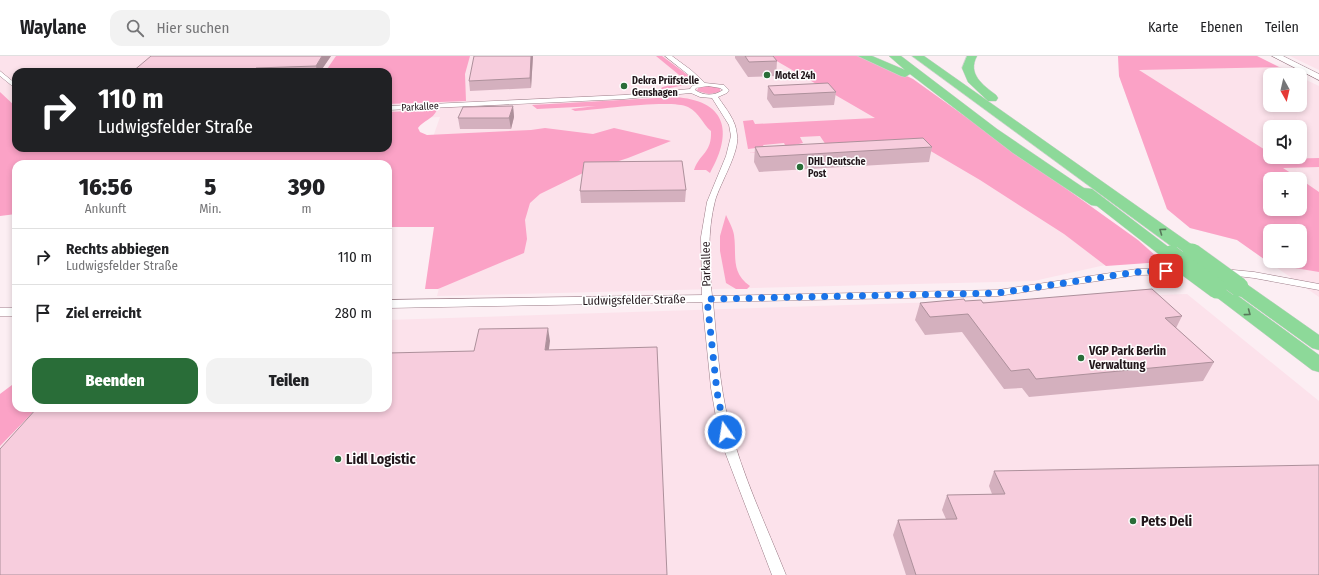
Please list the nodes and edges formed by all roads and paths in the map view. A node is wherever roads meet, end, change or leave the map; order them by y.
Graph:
1 (668, 56) edge
2 (863, 56) edge
3 (904, 56) edge
4 (917, 56) edge
5 (928, 56) edge
6 (1276, 56) edge
7 (970, 60) edge
8 (891, 61) edge
9 (0, 73) edge
10 (1319, 77) edge
11 (12, 84) edge
12 (703, 84) junction
13 (692, 91) junction
14 (714, 96) junction
15 (392, 108) edge
16 (1013, 115) junction
17 (1132, 209) junction
18 (1113, 212) junction
19 (1169, 263) junction
20 (1319, 287) edge
21 (707, 299) junction
22 (392, 304) edge
23 (0, 312) edge
24 (12, 312) edge
25 (1319, 344) edge
26 (1319, 365) edge
27 (779, 575) edge

1 - 12 street
2 - 8 highway
3 - 18 highway
4 - 17 highway
5 - 16 highway
6 - 10 street
7 - 16 highway
8 - 18 highway
9 - 11 street
12 - 13 street, Parkallee
12 - 14 street
13 - 14 street, Parkallee
13 - 15 street, Parkallee
14 - 21 street, Parkallee
16 - 17 highway
25 -> 17 highway, bridge
18 - 19 highway
19 - 20 street, Ludwigsfelder Straße
19 - 21 street, Ludwigsfelder Straße
19 -> 26 highway, bridge
21 - 22 street, Ludwigsfelder Straße
21 - 27 street, Parkallee
23 - 24 street

